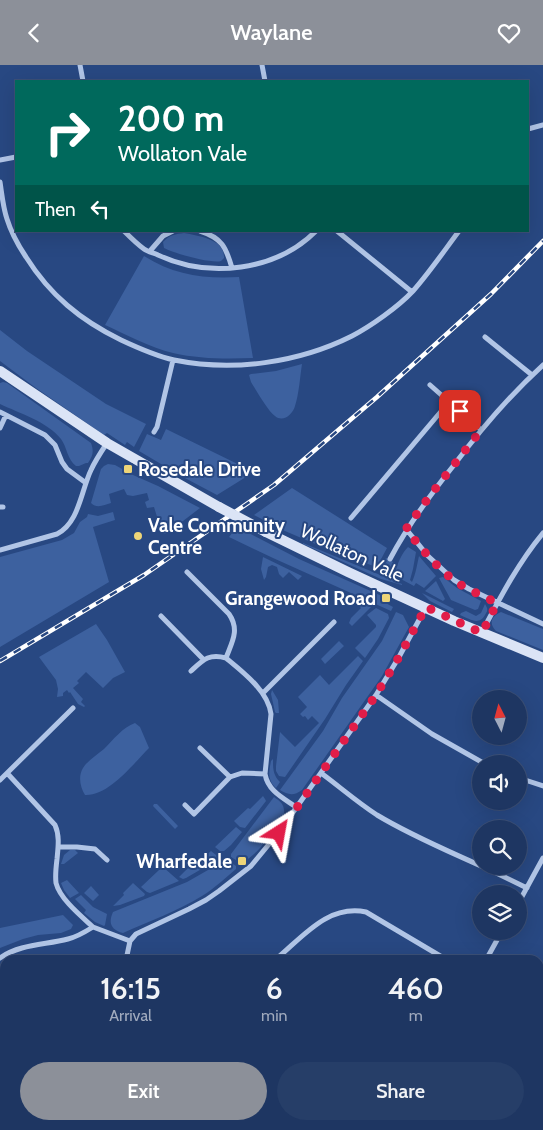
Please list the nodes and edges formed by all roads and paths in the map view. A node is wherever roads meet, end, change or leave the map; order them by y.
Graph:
1 (80, 65) edge
2 (262, 65) edge
3 (83, 80) edge
4 (265, 80) edge
5 (543, 125) edge
6 (529, 129) edge
7 (15, 157) edge
8 (0, 160) edge
9 (0, 182) edge
10 (125, 232) edge
11 (171, 232) edge
12 (203, 232) edge
13 (315, 232) edge
14 (339, 232) edge
15 (458, 232) edge
16 (150, 251) junction
17 (232, 268) junction
18 (412, 292) junction
19 (485, 337) dead end
20 (173, 360) junction
21 (543, 365) edge
22 (0, 371) edge
23 (532, 375) junction
24 (430, 385) dead end
25 (449, 401) junction
26 (3, 413) edge
27 (0, 429) edge
28 (481, 430) junction
29 (154, 432) dead end
30 (107, 443) junction
31 (86, 483) junction
32 (351, 518) dead end
33 (406, 529) junction
34 (543, 533) edge
35 (0, 543) edge
36 (1, 550) edge
37 (390, 559) dead end
38 (187, 571) dead end
39 (497, 603) junction
40 (426, 607) junction
41 (161, 616) dead end
42 (334, 623) dead end
43 (543, 624) edge
44 (482, 633) junction
45 (226, 658) junction
46 (543, 658) edge
47 (203, 659) junction
48 (191, 671) dead end
49 (263, 693) junction
50 (376, 695) junction
51 (73, 708) dead end
52 (200, 748) dead end
53 (472, 756) edge
54 (7, 773) junction
55 (321, 773) junction
56 (265, 774) junction
57 (230, 777) junction
58 (0, 780) edge
59 (527, 781) edge
60 (543, 787) edge
61 (185, 805) dead end
62 (296, 807) junction
63 (58, 847) junction
64 (543, 858) edge
65 (107, 860) dead end
66 (472, 862) edge
67 (500, 875) edge
68 (521, 885) edge
69 (527, 888) edge
70 (93, 927) junction
71 (497, 940) edge
72 (130, 941) junction
73 (6, 955) edge
74 (127, 955) edge
75 (281, 955) edge
76 (439, 955) edge
77 (489, 955) edge

1 - 3 street
2 - 4 street
5 - 6 street
7 - 8 street
9 - 20 street
10 - 16 street
11 - 16 street
12 - 17 street
13 - 17 street
14 - 18 street
15 - 18 street
16 - 17 street
18 - 20 street
19 - 23 street
20 - 29 street
21 - 23 street
22 - 30 street, Wollaton Vale
23 - 28 street
24 - 25 street
25 - 28 street
25 - 32 street
26 - 27 street
26 - 31 street
28 - 33 street
30 - 31 street
30 - 40 street, Wollaton Vale, bridge
31 - 36 street
33 - 37 street
33 - 39 street, Wollaton Vale
34 - 39 street
35 - 36 street
38 - 45 street
39 - 43 street, Wollaton Vale
39 - 44 street
40 - 44 street, Wollaton Vale
40 - 50 street
41 - 47 street
42 - 49 street
44 - 46 street, Wollaton Vale
45 - 47 street
45 - 49 street
47 - 48 street
49 - 56 street
50 - 53 street
50 - 55 street
51 - 54 street
52 - 57 street
54 - 58 street
54 - 63 street
55 - 62 street
55 - 66 street
56 - 57 street
56 - 62 street
57 - 61 street
59 - 60 street
62 - 72 street
63 - 65 street
63 - 70 street
64 - 69 street
67 - 68 street
70 - 72 street
70 - 73 street
71 - 77 street
72 - 74 street
75 - 76 street

